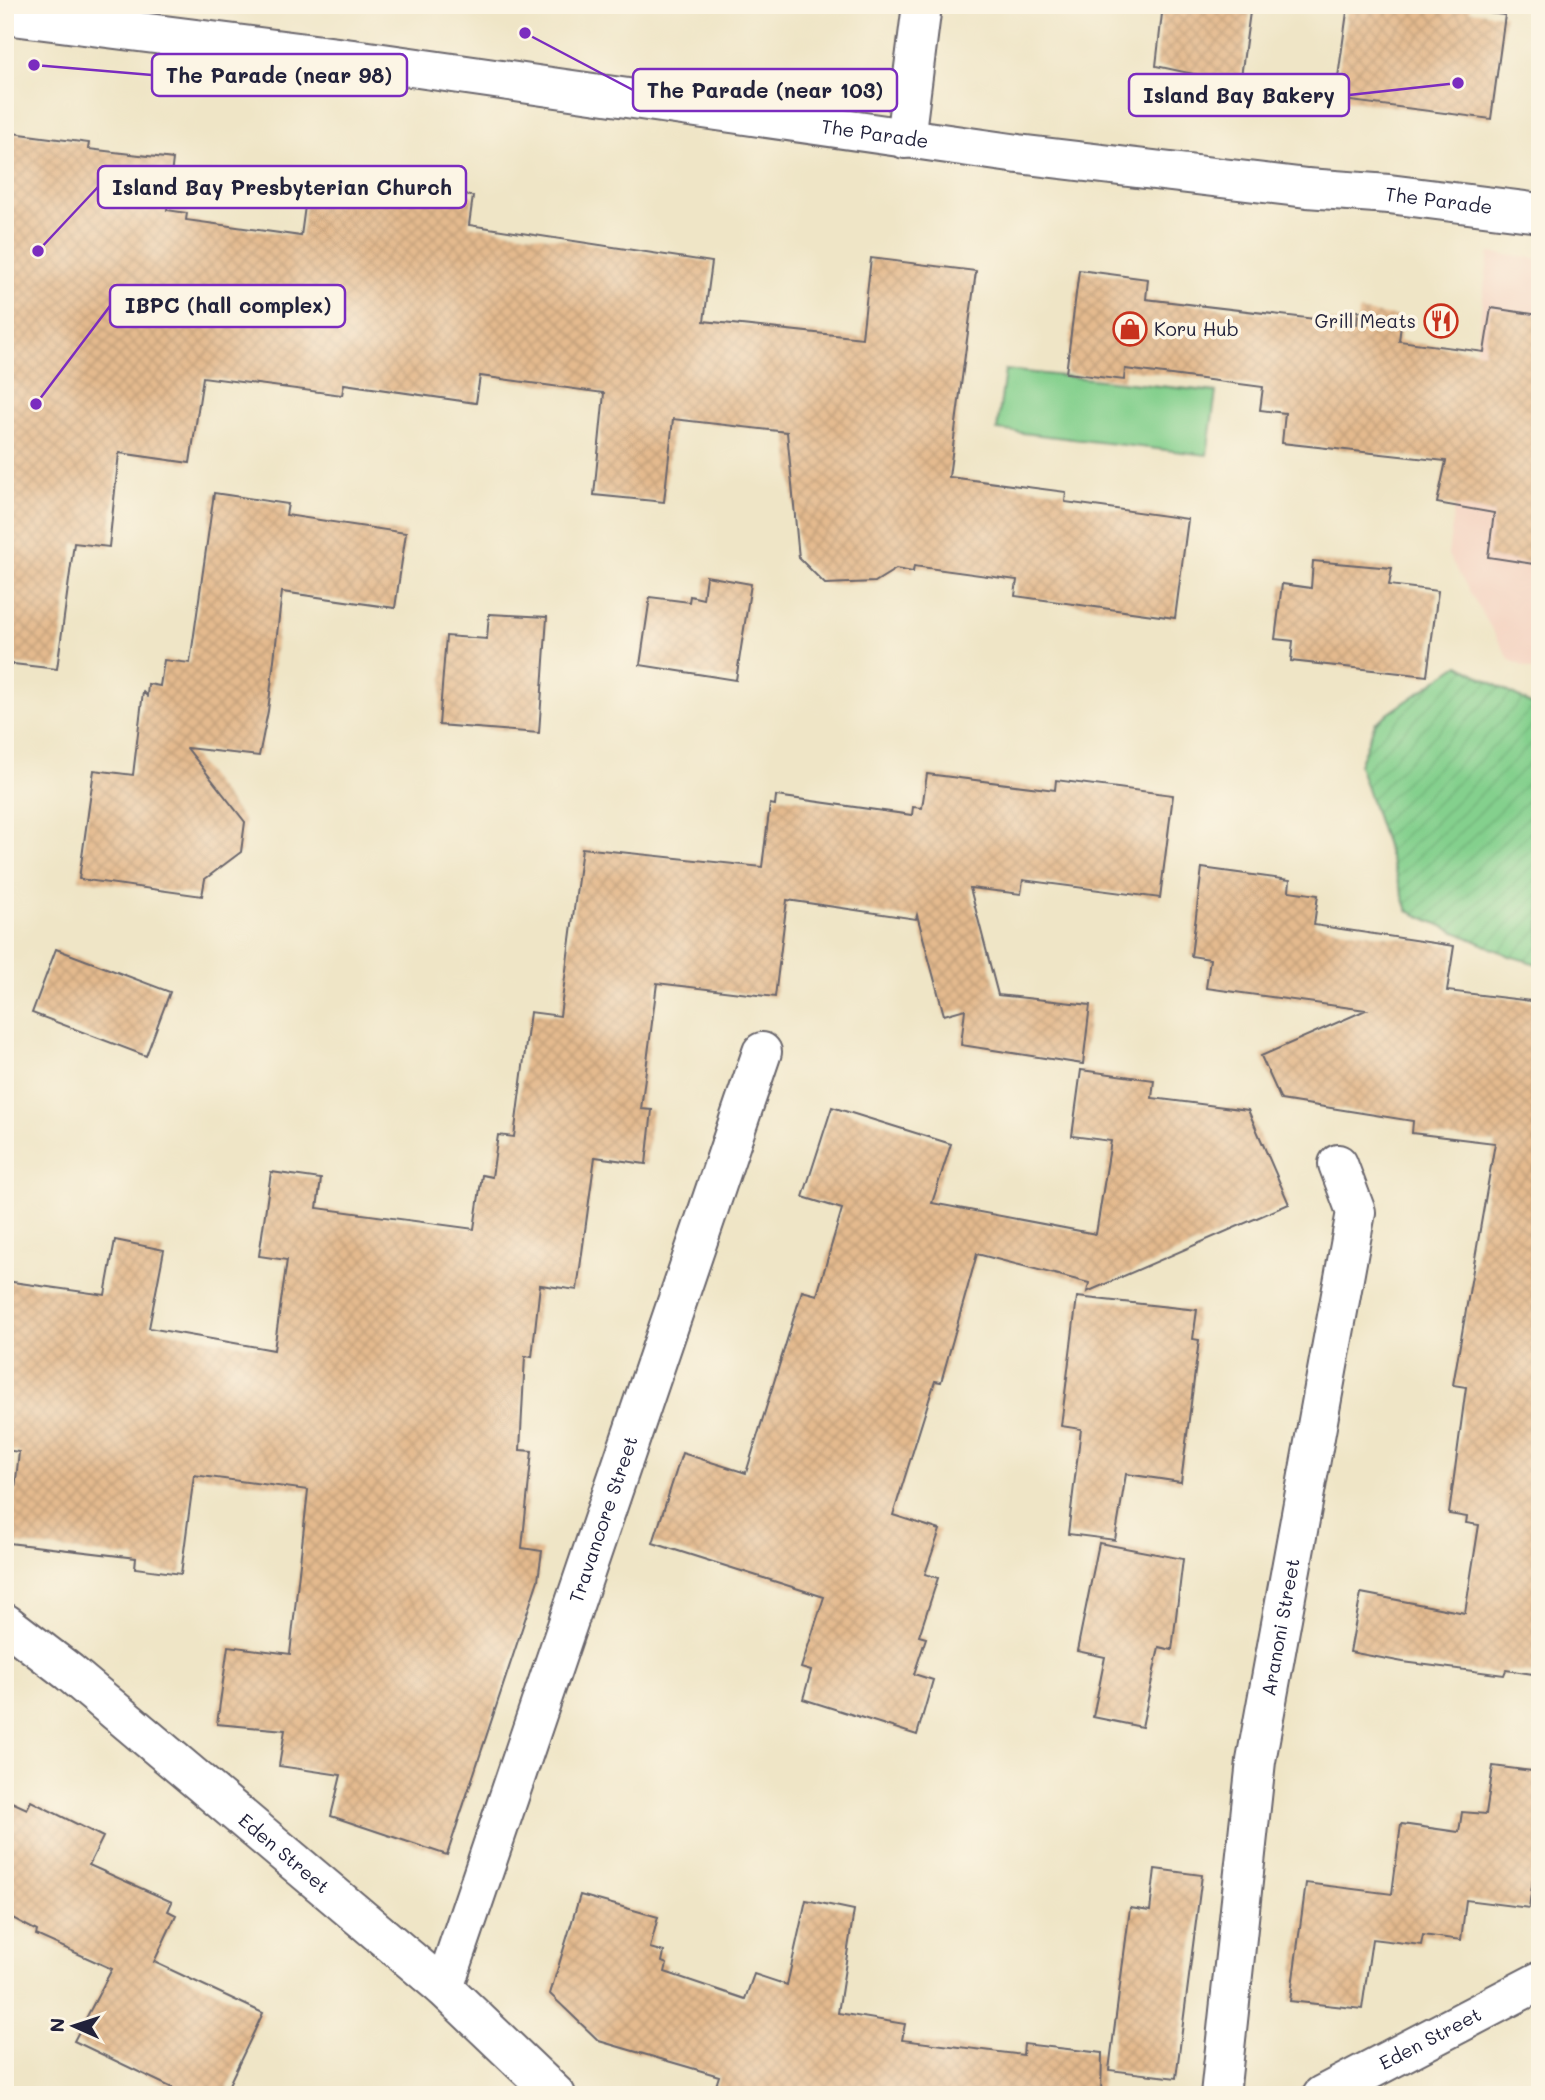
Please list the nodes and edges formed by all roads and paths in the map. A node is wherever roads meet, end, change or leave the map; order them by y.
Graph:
1 (922, 5) edge
2 (5, 15) edge
3 (905, 139) junction
4 (1540, 213) edge
5 (762, 1052) dead end
6 (1338, 1164) dead end
7 (5, 1623) edge
8 (1540, 1981) edge
9 (444, 1988) junction
10 (556, 2095) edge
11 (1220, 2095) edge
12 (1322, 2095) edge

1 - 3 street
2 - 3 street, The Parade
3 - 4 street, The Parade
5 - 9 street, Travancore Street
6 - 11 street, Aranoni Street
7 - 9 street, Eden Street
8 - 12 street, Eden Street
9 - 10 street, Eden Street

